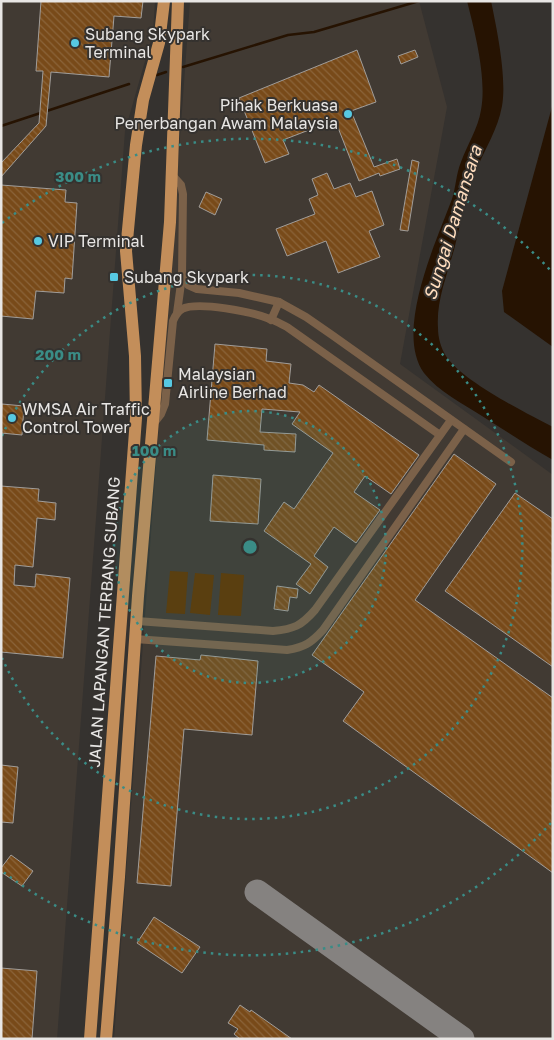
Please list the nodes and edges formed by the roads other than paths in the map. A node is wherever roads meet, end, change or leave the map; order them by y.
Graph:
1 (164, 1) edge
2 (178, 1) edge
3 (172, 175) junction
4 (182, 276) junction
5 (239, 293) junction
6 (278, 302) junction
7 (236, 310) junction
8 (176, 313) junction
9 (271, 320) junction
10 (451, 420) junction
11 (154, 423) junction
12 (464, 429) junction
13 (440, 435) junction
14 (511, 462) dead end
15 (137, 621) junction
16 (135, 639) junction
17 (90, 1039) edge
18 (106, 1039) edge

1 - 17 main road, JALAN LAPANGAN TERBANG SUBANG
2 - 3 main road, JALAN LAPANGAN TERBANG SUBANG
3 - 4 street
3 - 11 main road, JALAN LAPANGAN TERBANG SUBANG
4 - 5 street
4 - 8 street
5 - 6 street
5 - 7 street
6 - 9 street
6 - 10 street
7 - 8 street
7 - 9 street
8 - 11 street
9 - 13 street
10 - 12 street
10 - 13 street
11 - 15 main road, JALAN LAPANGAN TERBANG SUBANG
12 - 14 street
12 - 16 street
13 - 15 street
15 - 16 main road, JALAN LAPANGAN TERBANG SUBANG
16 - 18 main road, JALAN LAPANGAN TERBANG SUBANG

